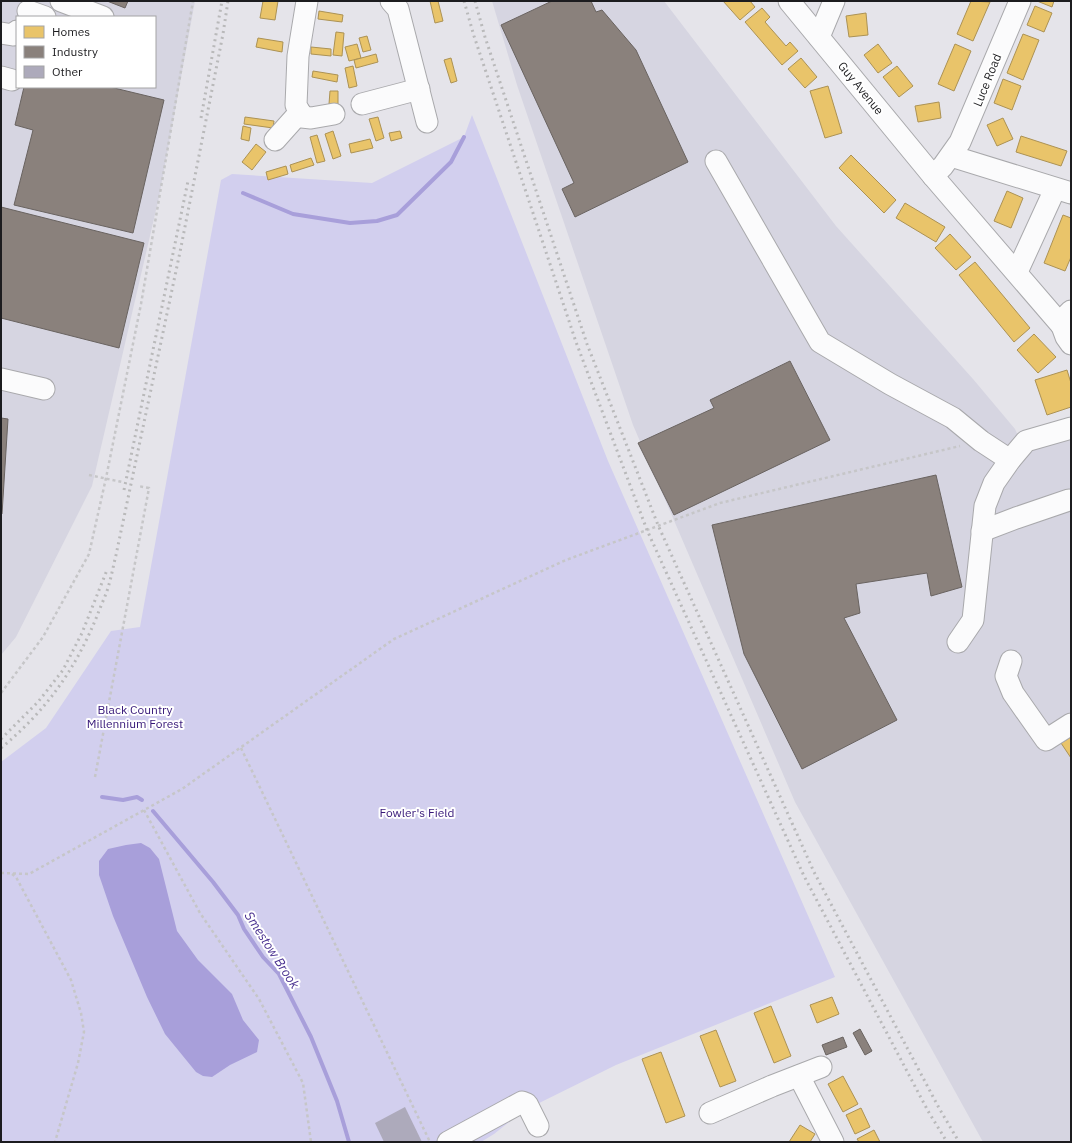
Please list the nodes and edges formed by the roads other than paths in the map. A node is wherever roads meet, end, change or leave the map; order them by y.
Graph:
1 (61, 1) edge
2 (307, 1) edge
3 (391, 1) edge
4 (789, 1) edge
5 (834, 1) edge
6 (1020, 1) edge
7 (100, 16) edge
8 (818, 37) junction
9 (419, 89) junction
10 (362, 104) dead end
11 (300, 112) junction
12 (334, 114) dead end
13 (427, 122) dead end
14 (275, 140) dead end
15 (951, 156) junction
16 (716, 161) dead end
17 (932, 176) junction
18 (1063, 191) edge
19 (1017, 272) junction
20 (1068, 327) edge
21 (1, 379) edge
22 (44, 389) dead end
23 (1071, 428) edge
24 (1010, 460) junction
25 (1069, 500) dead end
26 (982, 531) junction
27 (958, 642) dead end
28 (1010, 661) dead end
29 (1071, 724) edge
30 (821, 1067) dead end
31 (799, 1076) junction
32 (710, 1113) dead end
33 (538, 1126) dead end
34 (448, 1142) edge
35 (833, 1142) edge

1 - 7 street
2 - 11 street
3 - 9 street
4 - 8 street, Guy Avenue
5 - 8 street
6 - 15 street, Luce Road
8 - 17 street, Guy Avenue
9 - 10 street
9 - 13 street
11 - 12 street
11 - 14 street
15 - 17 street
15 - 18 street
16 - 24 street
17 - 19 street, Guy Avenue
18 - 19 street
19 - 20 street, Guy Avenue
21 - 22 street
23 - 24 street
24 - 26 street
25 - 26 street
26 - 27 street
28 - 29 street
30 - 31 street
31 - 32 street
31 - 35 street
33 - 34 street

